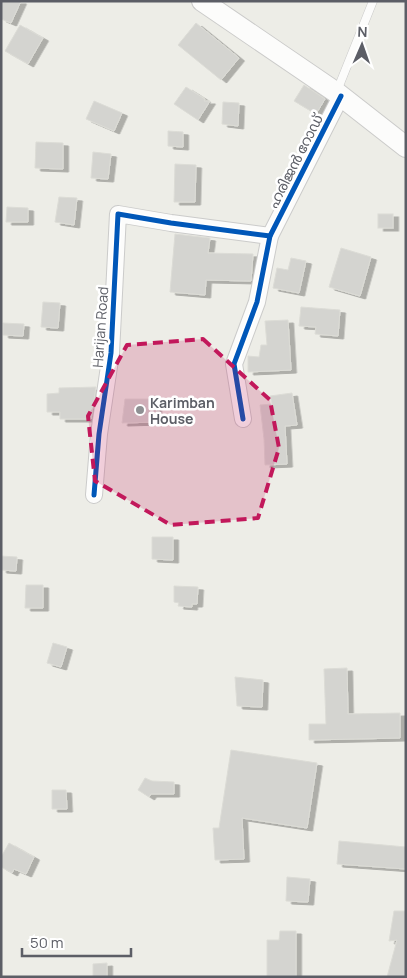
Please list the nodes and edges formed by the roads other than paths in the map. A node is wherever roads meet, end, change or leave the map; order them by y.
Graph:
1 (202, 1) edge
2 (373, 1) edge
3 (339, 94) junction
4 (406, 147) edge
5 (270, 236) junction
6 (243, 419) dead end
7 (94, 495) dead end

1 - 3 street
2 - 3 lane
3 - 4 street
3 - 5 street, ഹരിജൻ റോഡ്
5 - 6 street, ഹരിജൻ റോഡ്
5 - 7 street, Harijan Road

